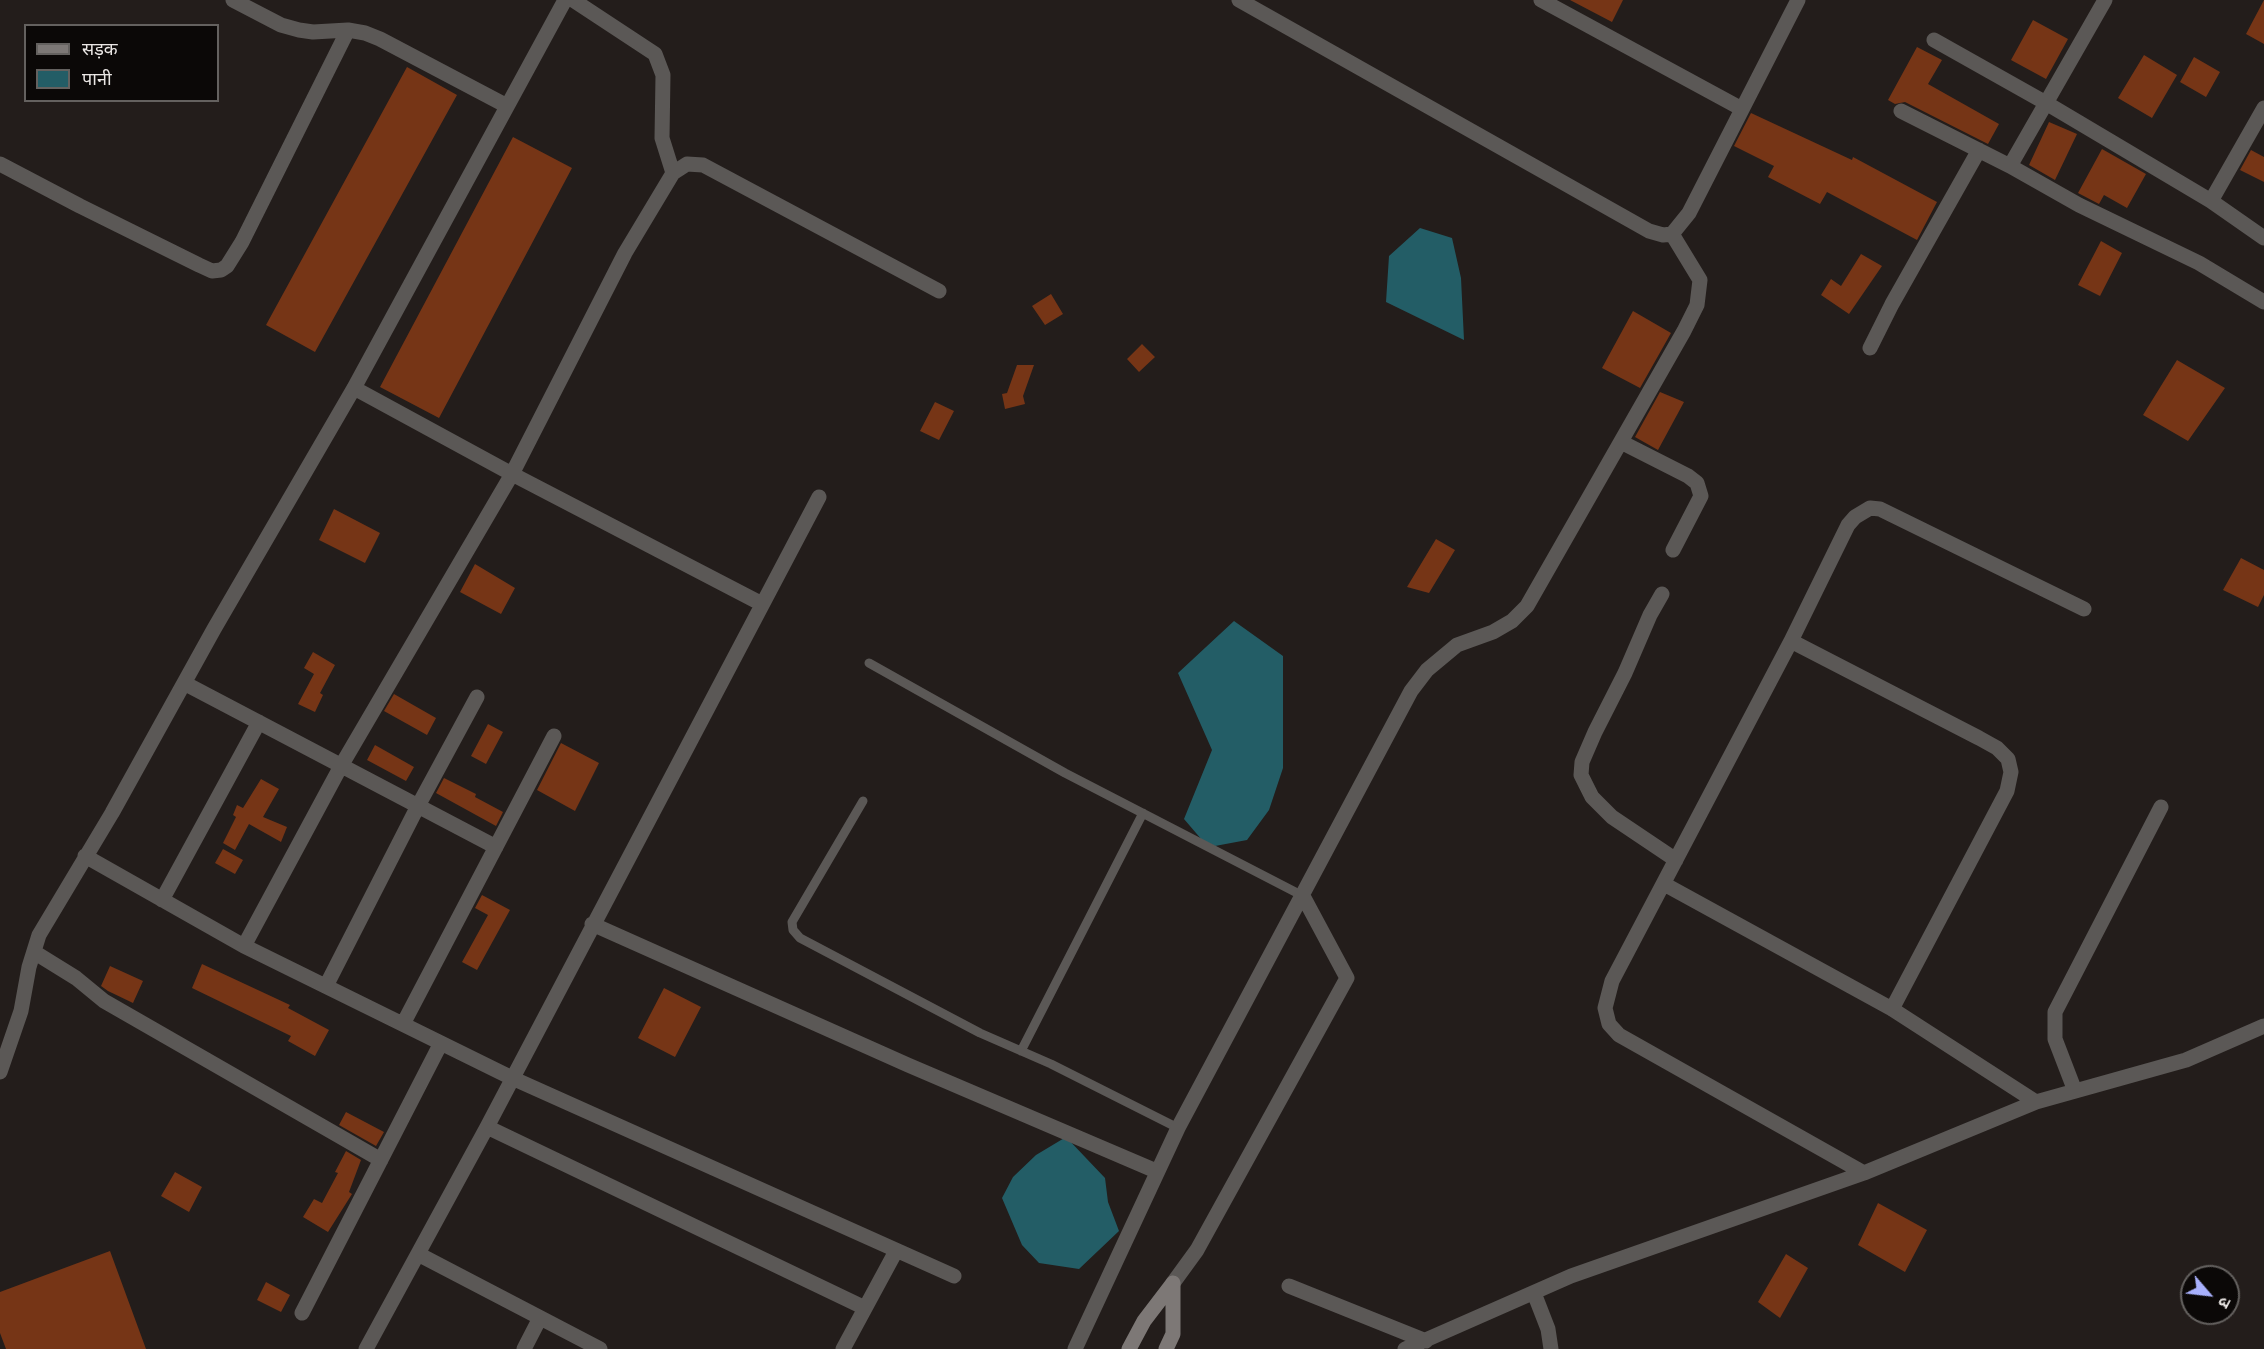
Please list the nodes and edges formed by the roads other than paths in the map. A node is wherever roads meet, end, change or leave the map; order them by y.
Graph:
1 (233, 0) edge
2 (565, 0) edge
3 (573, 0) edge
4 (1239, 0) edge
5 (1541, 0) edge
6 (1798, 0) edge
7 (2104, 0) edge
8 (348, 30) junction
9 (1935, 40) dead end
10 (2046, 103) junction
11 (507, 106) junction
12 (2264, 108) edge
13 (1742, 109) junction
14 (1901, 111) dead end
15 (1979, 150) junction
16 (0, 164) edge
17 (2010, 166) junction
18 (673, 173) junction
19 (2211, 201) junction
20 (1672, 234) junction
21 (2264, 238) edge
22 (939, 291) dead end
23 (2264, 302) edge
24 (1870, 348) dead end
25 (354, 388) junction
26 (1621, 442) junction
27 (512, 474) junction
28 (819, 497) dead end
29 (1673, 550) dead end
30 (1662, 594) dead end
31 (762, 604) junction
32 (2084, 609) dead end
33 (1791, 640) junction
34 (869, 663) dead end
35 (184, 683) junction
36 (477, 697) dead end
37 (259, 722) junction
38 (554, 736) dead end
39 (342, 766) junction
40 (863, 801) dead end
41 (418, 806) junction
42 (2161, 807) dead end
43 (1143, 813) junction
44 (496, 847) junction
45 (85, 856) junction
46 (1676, 860) junction
47 (1664, 884) junction
48 (1303, 896) junction
49 (162, 900) junction
50 (592, 924) junction
51 (244, 946) junction
52 (34, 952) junction
53 (326, 986) junction
54 (1892, 1009) junction
55 (403, 1024) junction
56 (2264, 1026) edge
57 (441, 1043) junction
58 (1021, 1051) junction
59 (0, 1072) edge
60 (512, 1078) junction
61 (2075, 1091) junction
62 (2036, 1102) junction
63 (487, 1127) junction
64 (1178, 1128) junction
65 (381, 1161) junction
66 (1156, 1171) junction
67 (1864, 1173) junction
68 (896, 1251) junction
69 (418, 1254) junction
70 (954, 1276) dead end
71 (1173, 1283) junction
72 (1289, 1286) dead end
73 (1534, 1293) junction
74 (865, 1308) junction
75 (302, 1313) dead end
76 (540, 1318) junction
77 (1426, 1341) junction
78 (366, 1349) edge
79 (524, 1349) edge
80 (600, 1349) edge
81 (843, 1349) edge
82 (1075, 1349) edge
83 (1129, 1349) edge
84 (1166, 1349) edge
85 (1405, 1349) edge
86 (1551, 1349) edge

1 - 8 street
2 - 11 street
3 - 18 street
4 - 20 street
5 - 13 street
6 - 13 street
7 - 10 street
8 - 11 street
8 - 16 street
9 - 10 street
10 - 17 street
10 - 19 street
11 - 25 street
12 - 19 street
13 - 20 street
14 - 15 street
15 - 17 street
15 - 24 street
17 - 23 street
18 - 22 street
18 - 27 street
19 - 21 street
20 - 26 street
25 - 27 street
25 - 35 street
26 - 29 street
26 - 48 street
27 - 31 street
27 - 39 street
28 - 31 street
30 - 46 street
31 - 50 street
32 - 33 street
33 - 46 street
33 - 54 street
34 - 43 lane
35 - 37 street
35 - 45 street
36 - 41 street
37 - 39 street
37 - 49 street
38 - 44 street
39 - 41 street
39 - 51 street
40 - 58 lane
41 - 44 street
41 - 53 street
42 - 61 street
43 - 48 lane
43 - 58 lane
44 - 55 street
45 - 49 street
45 - 52 street
46 - 47 street
47 - 54 street
47 - 67 street
48 - 64 street
48 - 71 street
49 - 51 street
50 - 60 street
50 - 66 street
51 - 53 street
52 - 59 street
52 - 65 street
53 - 55 street
54 - 62 street
55 - 57 street
56 - 61 street
57 - 60 street
57 - 65 street
58 - 64 lane
60 - 63 street
60 - 68 street
61 - 62 street
62 - 67 street
63 - 69 street
63 - 74 street
64 - 66 street
65 - 75 street
66 - 82 street
67 - 73 street
68 - 70 street
68 - 74 street
69 - 76 street
69 - 78 street
71 - 83 street
71 - 84 street
72 - 77 street
73 - 77 street
73 - 86 street
74 - 81 street
76 - 79 street
76 - 80 street
77 - 85 street

